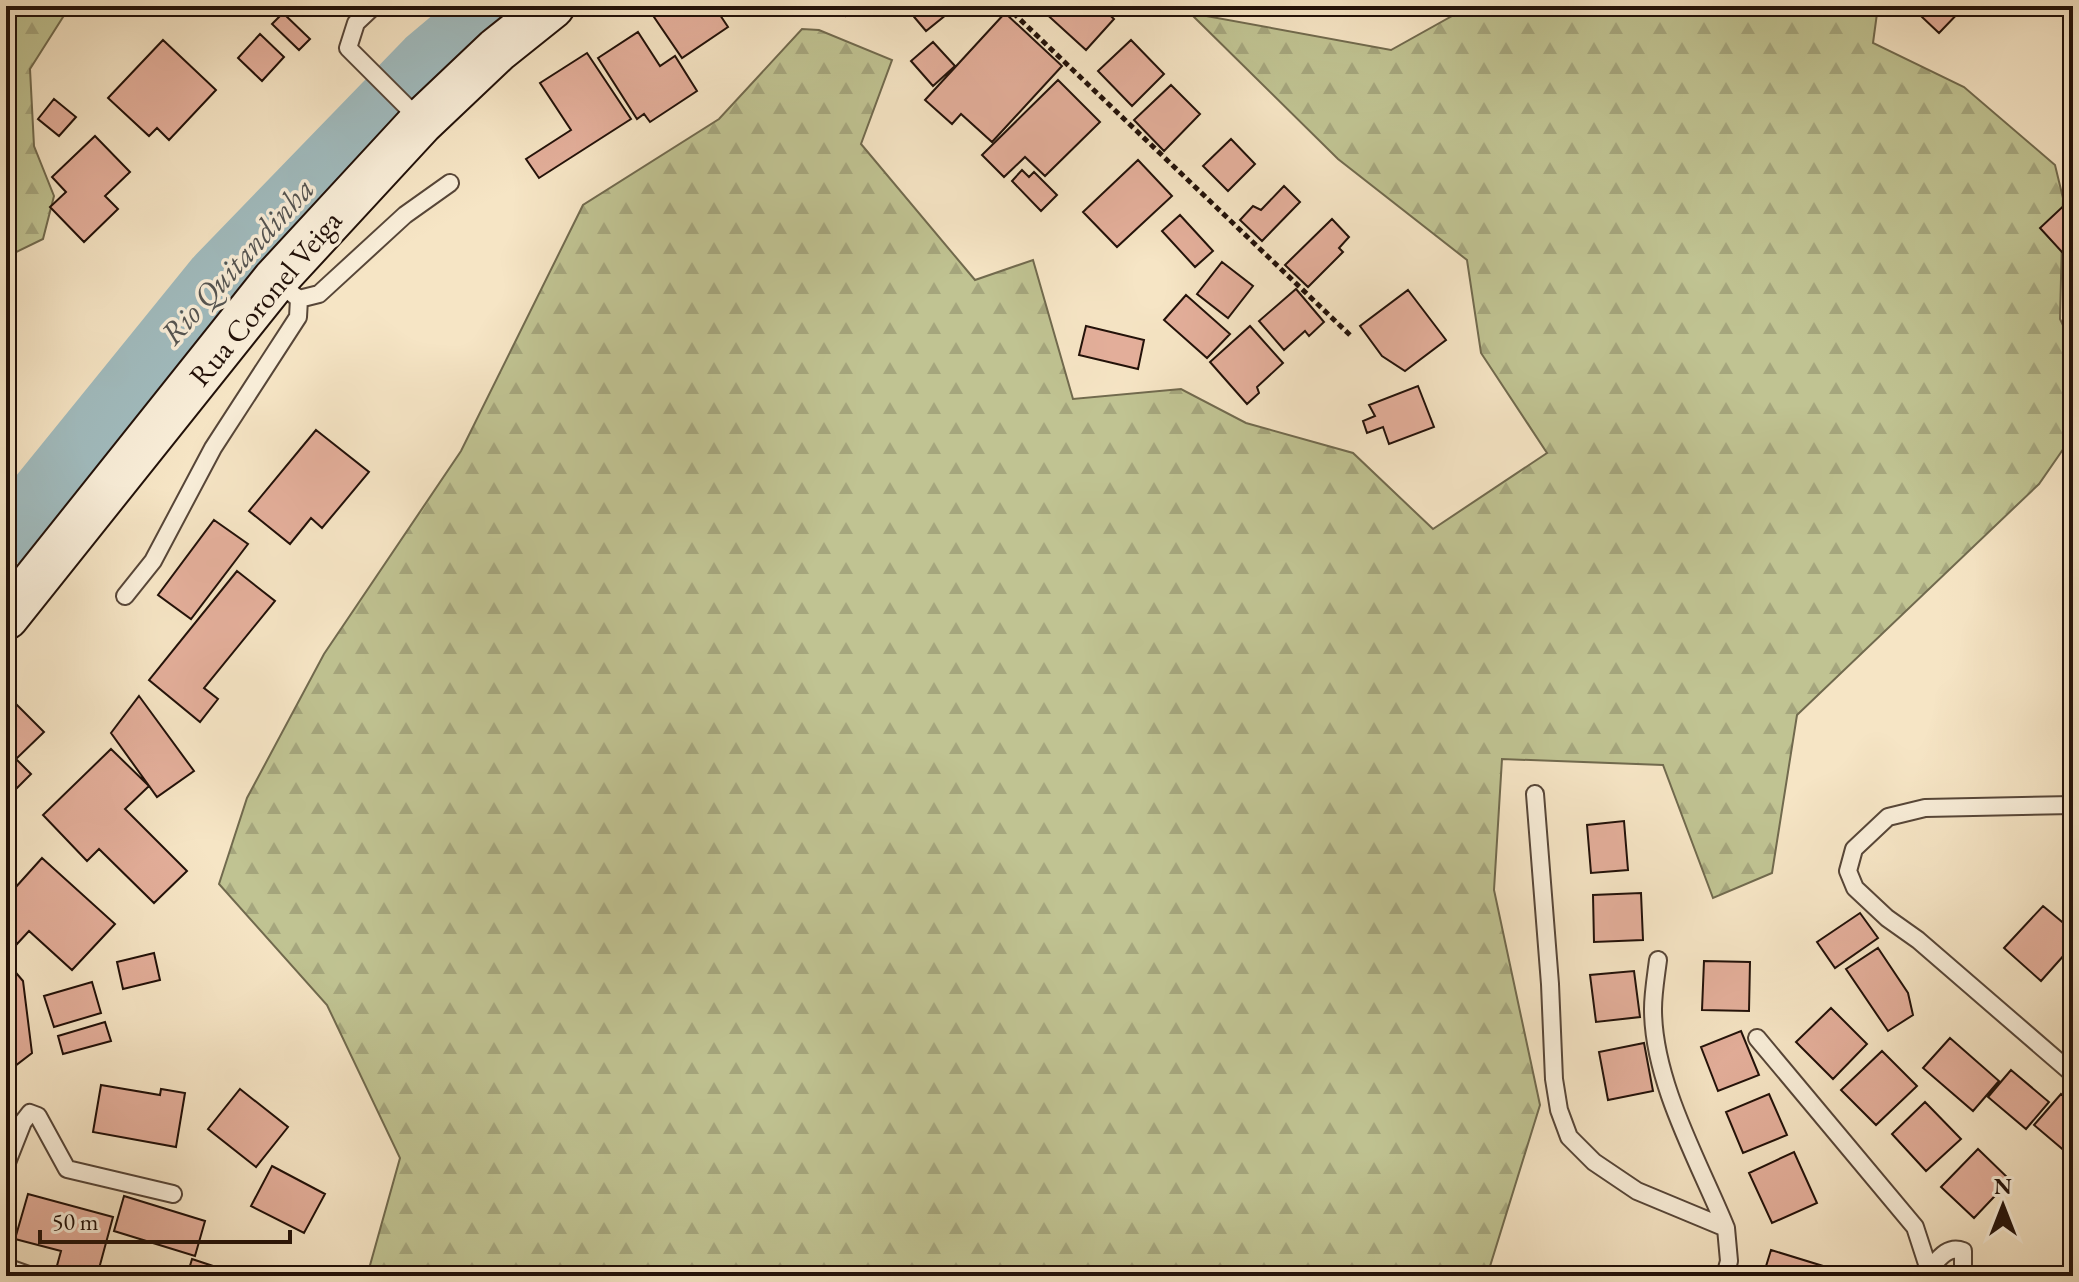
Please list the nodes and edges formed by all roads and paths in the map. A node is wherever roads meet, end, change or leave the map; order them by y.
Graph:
1 (374, 6) edge
2 (552, 6) edge
3 (1006, 6) edge
4 (421, 122) junction
5 (450, 183) dead end
6 (287, 289) junction
7 (1352, 337) dead end
8 (125, 596) dead end
9 (6, 617) edge
10 (1535, 794) dead end
11 (2073, 805) edge
12 (1658, 960) dead end
13 (1757, 1038) dead end
14 (2073, 1074) edge
15 (6, 1165) edge
16 (173, 1194) dead end
17 (1726, 1228) junction
18 (6, 1267) edge
19 (1926, 1273) edge
20 (31, 1276) edge
21 (1725, 1276) edge
22 (1963, 1276) edge

1 - 4 lane
2 - 4 main road, Rua Coronel Veiga
3 - 7 path
4 - 6 main road, Rua Coronel Veiga
5 - 6 lane
6 - 8 lane
6 - 9 main road, Rua Coronel Veiga
10 - 17 lane
11 - 14 lane
12 - 17 lane
13 - 19 lane
15 - 16 lane
17 - 21 lane
18 - 20 lane
19 - 22 lane

